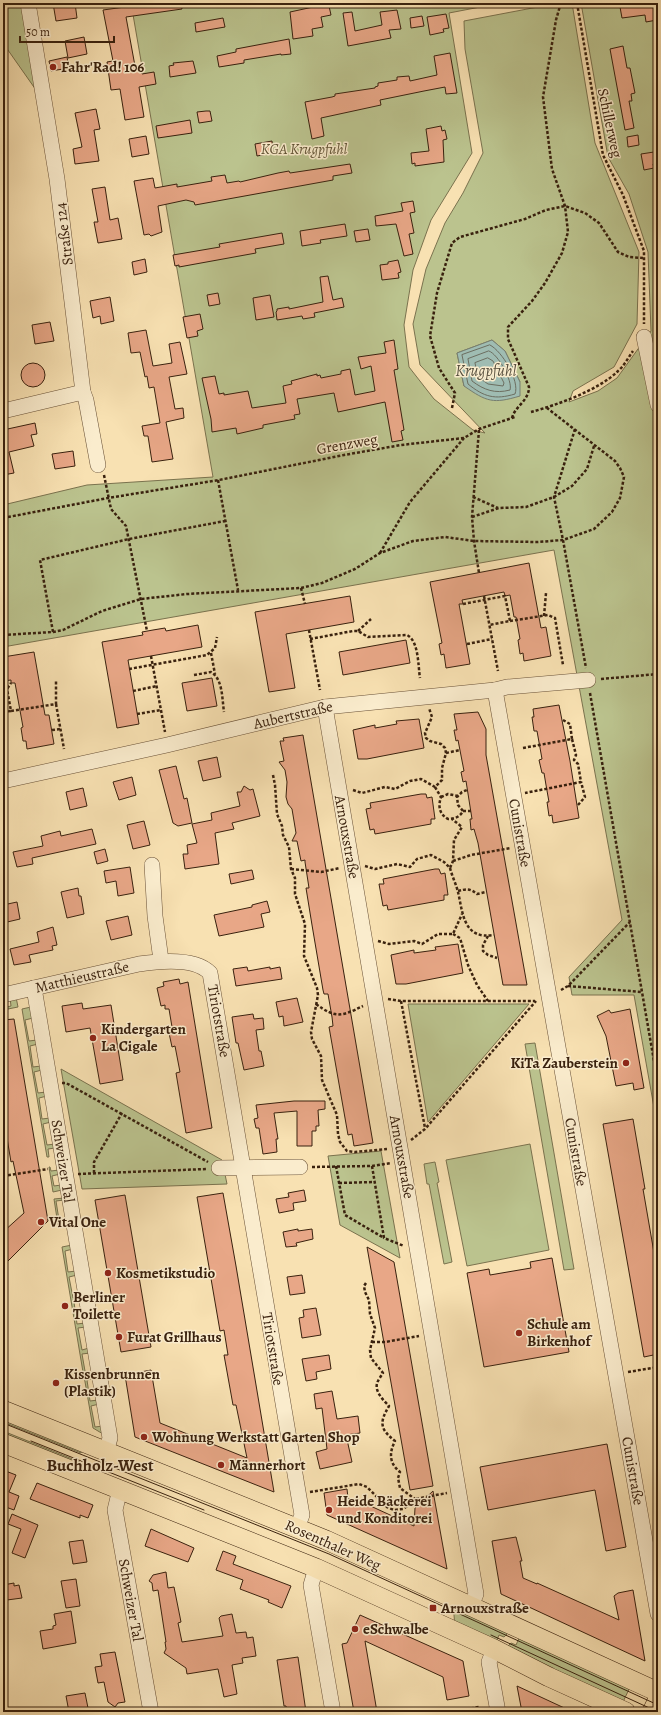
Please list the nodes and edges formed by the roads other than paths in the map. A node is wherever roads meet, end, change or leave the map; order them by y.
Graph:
1 (28, 3) edge
2 (644, 337) road end
3 (83, 392) junction
4 (658, 405) edge
5 (3, 411) edge
6 (98, 465) road end
7 (588, 680) road end
8 (495, 690) junction
9 (325, 707) junction
10 (3, 781) edge
11 (152, 865) dead end
12 (161, 960) junction
13 (34, 988) junction
14 (3, 995) edge
15 (300, 1167) road end
16 (219, 1168) road end
17 (244, 1168) junction
18 (3, 1410) edge
19 (3, 1442) edge
20 (106, 1452) junction
21 (120, 1489) junction
22 (297, 1528) junction
23 (316, 1568) junction
24 (471, 1606) junction
25 (658, 1614) edge
26 (494, 1649) junction
27 (658, 1692) edge
28 (658, 1698) edge
29 (152, 1712) edge
30 (333, 1712) edge
31 (498, 1712) edge
32 (626, 1712) edge
33 (652, 1712) edge

1 - 3 street, Straße 124
2 - 4 street
3 - 5 street
3 - 6 street, Straße 124
7 - 8 street, Aubertstraße
8 - 9 street, Aubertstraße
8 - 25 street, Cunistraße
9 - 10 street, Aubertstraße
9 - 24 street, Arnouxstraße
11 - 12 street
12 - 13 street, Matthieustraße
12 - 17 street, Tiriotstraße
13 - 14 street, Matthieustraße
13 - 20 street, Schweizer Tal
15 - 17 street
16 - 17 street
17 - 22 street, Tiriotstraße
18 - 20 main road, Rosenthaler Weg
19 - 21 main road, Rosenthaler Weg
20 - 22 main road, Rosenthaler Weg
21 - 23 main road, Rosenthaler Weg
21 - 29 street, Schweizer Tal
22 - 24 main road, Rosenthaler Weg
23 - 26 main road, Rosenthaler Weg
23 - 30 street
24 - 27 main road, Rosenthaler Weg
26 - 31 street
26 - 32 main road, Rosenthaler Weg
28 - 33 main road

